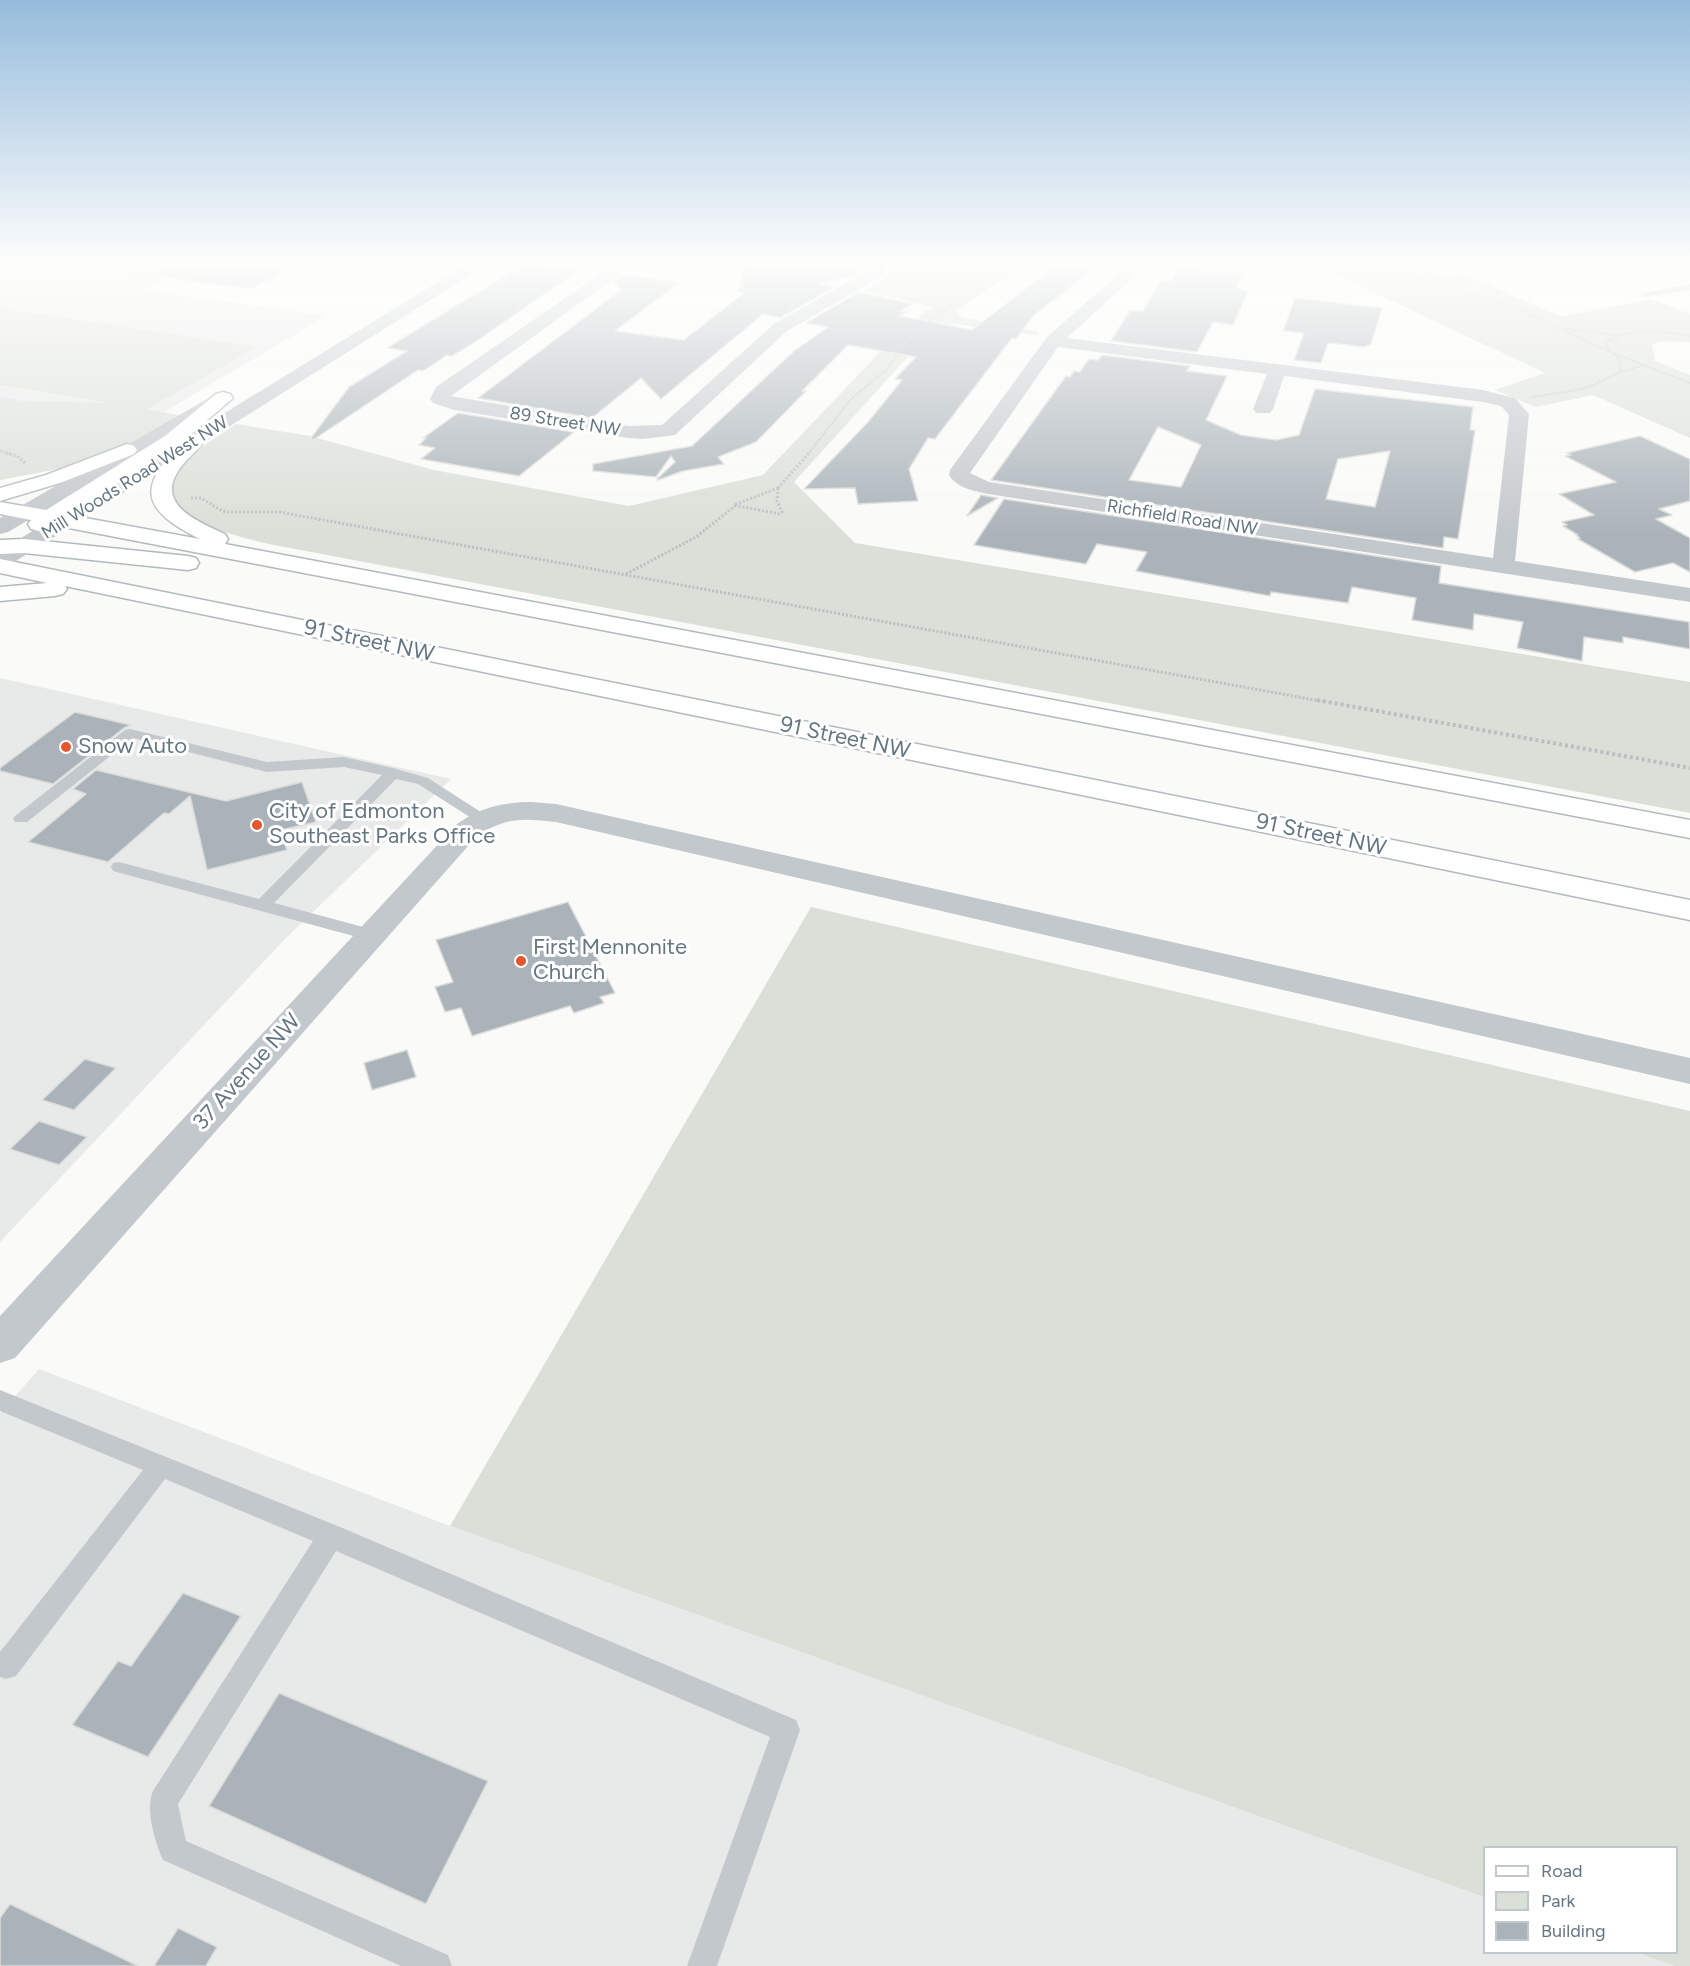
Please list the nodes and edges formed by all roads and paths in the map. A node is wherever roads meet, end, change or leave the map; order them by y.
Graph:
1 (306, 353) edge
2 (336, 353) edge
3 (496, 353) edge
4 (754, 353) edge
5 (898, 353) edge
6 (1045, 353) edge
7 (1141, 353) edge
8 (1612, 353) edge
9 (1615, 354) junction
10 (1646, 365) junction
11 (273, 371) dead end
12 (1277, 371) junction
13 (1620, 372) junction
14 (1690, 383) edge
15 (243, 387) dead end
16 (1530, 397) dead end
17 (223, 398) junction
18 (1263, 409) dead end
19 (195, 440) junction
20 (148, 441) junction
21 (0, 451) edge
22 (28, 470) dead end
23 (778, 488) junction
24 (0, 495) edge
25 (201, 498) dead end
26 (735, 506) junction
27 (0, 508) edge
28 (44, 519) junction
29 (4, 545) edge
30 (251, 556) junction
31 (1503, 567) junction
32 (625, 575) junction
33 (129, 592) junction
34 (0, 594) edge
35 (1690, 596) edge
36 (473, 597) junction
37 (1690, 768) edge
38 (393, 773) junction
39 (492, 815) junction
40 (21, 819) dead end
41 (1690, 829) edge
42 (119, 867) dead end
43 (262, 906) junction
44 (1690, 910) edge
45 (372, 935) junction
46 (1690, 1071) edge
47 (0, 1345) edge
48 (0, 1400) edge
49 (161, 1466) junction
50 (331, 1536) junction
51 (6, 1666) dead end
52 (436, 1966) edge
53 (702, 1966) edge

1 - 11 street
2 - 19 street, Mill Woods Road West NW
3 - 4 street, 89 Street NW
5 - 23 path
6 - 31 street, Richfield Road NW
7 - 12 street
8 - 9 path
9 - 10 path
9 - 13 path
10 - 13 path
10 - 14 path
12 - 18 street
12 - 31 street
13 - 16 path
15 - 17 street, Mill Woods Road West NW
17 - 20 street, Mill Woods Road West NW
17 - 28 main road
19 - 28 street, Mill Woods Road West NW
19 - 30 main road
20 - 24 main road
20 - 28 street, Mill Woods Road West NW
21 - 22 path
23 - 26 path
23 - 26 path
25 - 32 path
26 - 32 path
27 - 28 main road
28 - 29 main road
28 - 29 street, Mill Woods Road West NW
28 - 30 main road
29 - 33 main road, 91 Street NW
29 - 36 main road
30 - 36 main road
31 - 35 street, Richfield Road NW
32 - 37 path
33 - 34 main road
33 - 44 main road, 91 Street NW
36 - 41 main road
38 - 39 lane
38 - 40 lane
38 - 43 lane
39 - 45 street, 37 Avenue NW
39 - 46 street
42 - 43 lane
43 - 45 lane
45 - 47 street, 37 Avenue NW
48 - 49 lane
49 - 50 lane
49 - 51 lane
50 - 52 lane
50 - 53 lane

